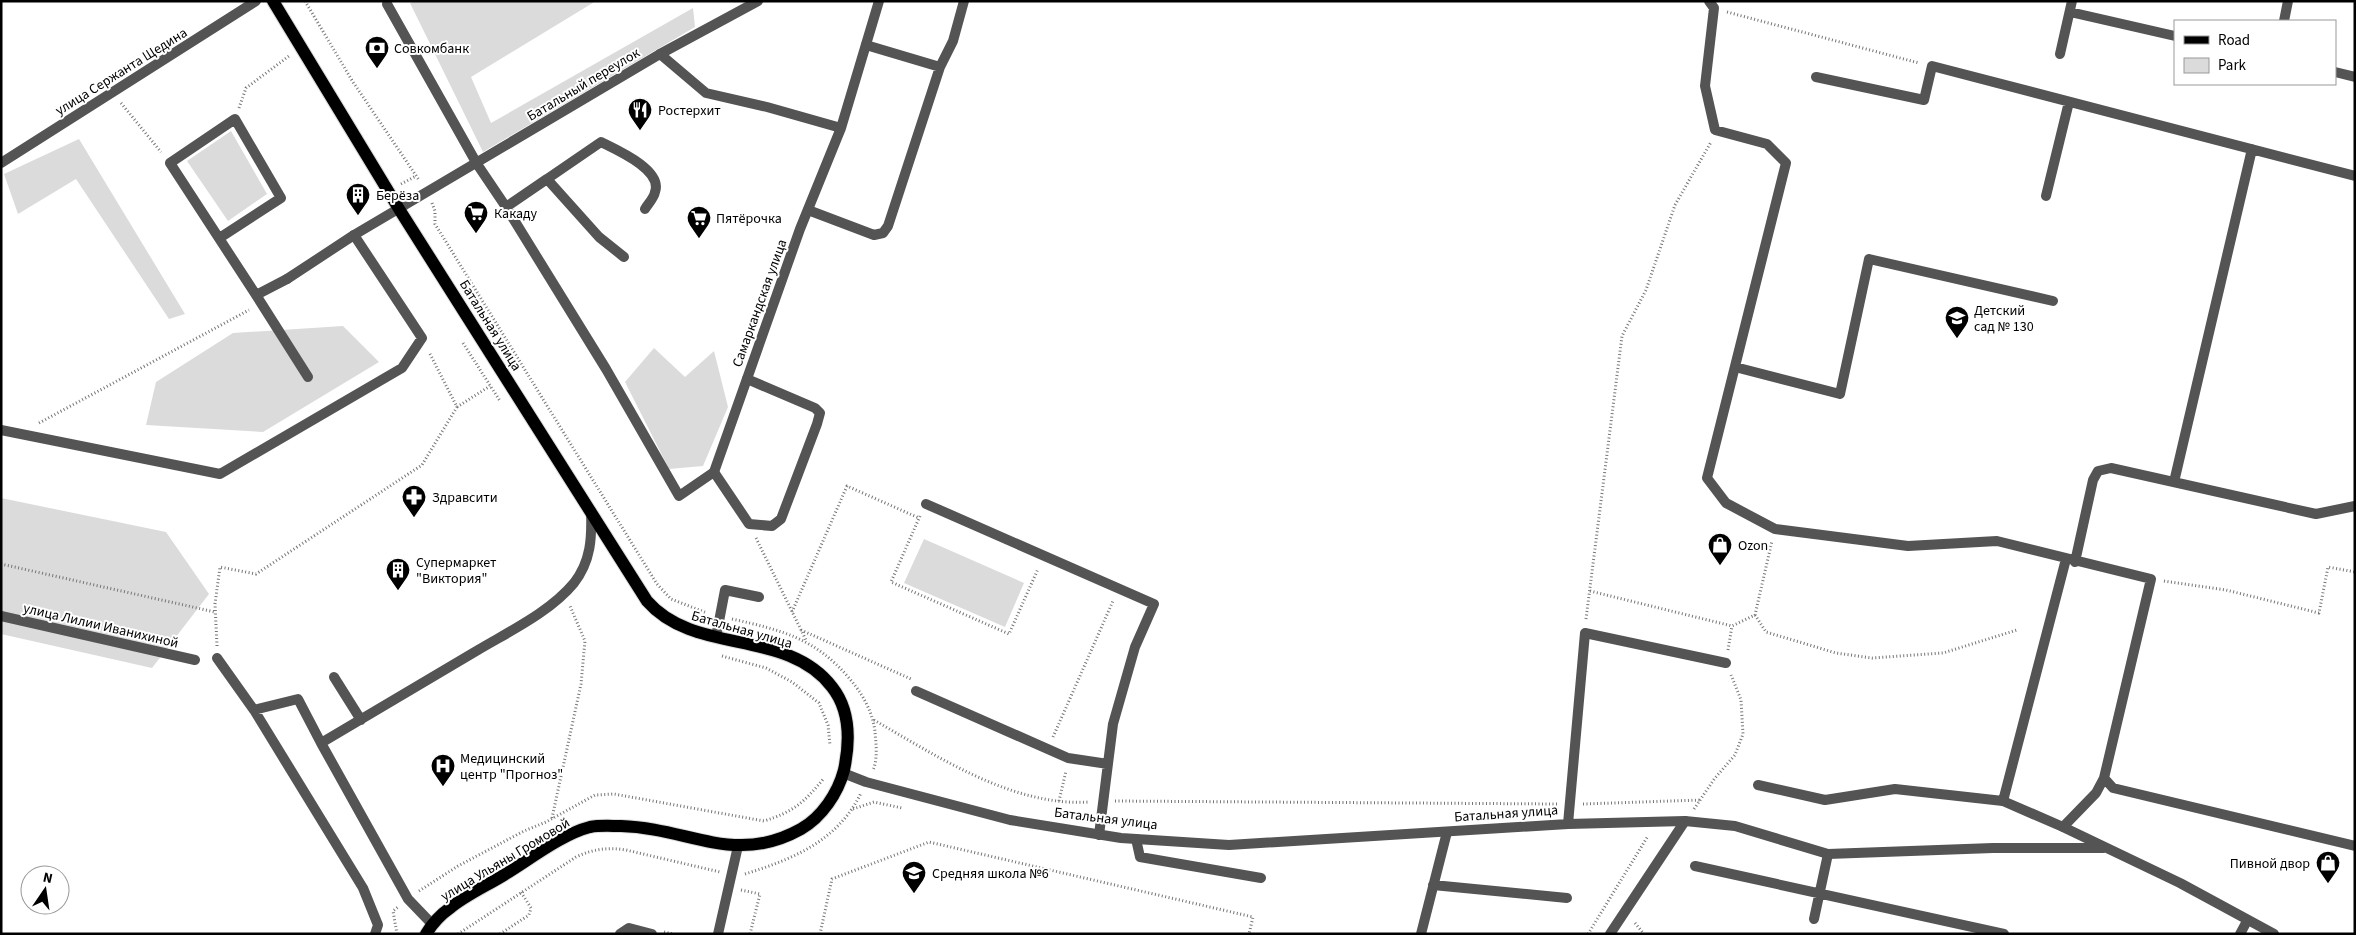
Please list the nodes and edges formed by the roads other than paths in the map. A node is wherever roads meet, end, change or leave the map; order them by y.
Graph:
1 (256, 1) edge
2 (273, 1) edge
3 (758, 1) edge
4 (879, 1) edge
5 (964, 1) edge
6 (2072, 1) edge
7 (2288, 1) edge
8 (388, 2) edge
9 (1712, 5) edge
10 (2070, 12) junction
11 (2284, 20) edge
12 (2174, 36) edge
13 (866, 45) junction
14 (660, 54) junction
15 (2060, 54) dead end
16 (940, 67) junction
17 (2336, 72) edge
18 (1816, 77) dead end
19 (2355, 77) edge
20 (2069, 102) junction
21 (841, 128) junction
22 (2252, 149) junction
23 (1, 163) edge
24 (476, 164) junction
25 (2355, 176) edge
26 (547, 179) junction
27 (2046, 196) dead end
28 (506, 207) junction
29 (399, 209) junction
30 (645, 209) dead end
31 (808, 210) junction
32 (354, 235) junction
33 (221, 238) junction
34 (624, 257) dead end
35 (258, 299) junction
36 (2053, 301) dead end
37 (1735, 367) junction
38 (308, 377) dead end
39 (747, 379) junction
40 (1, 430) edge
41 (714, 472) junction
42 (2174, 482) junction
43 (926, 504) road end
44 (2355, 506) edge
45 (591, 510) junction
46 (2070, 560) junction
47 (760, 597) dead end
48 (1, 616) edge
49 (716, 637) junction
50 (217, 658) road end
51 (195, 660) dead end
52 (1726, 663) road end
53 (334, 677) dead end
54 (916, 691) dead end
55 (254, 710) junction
56 (361, 720) junction
57 (322, 743) junction
58 (1108, 764) junction
59 (843, 773) junction
60 (2104, 778) junction
61 (1758, 785) dead end
62 (2003, 801) junction
63 (1686, 822) junction
64 (1568, 824) junction
65 (2062, 827) junction
66 (1447, 832) junction
67 (1099, 835) junction
68 (1136, 839) junction
69 (738, 846) junction
70 (2355, 846) edge
71 (2104, 848) junction
72 (1828, 854) junction
73 (1695, 866) dead end
74 (1261, 878) dead end
75 (1433, 885) junction
76 (1820, 893) junction
77 (1567, 898) dead end
78 (1814, 919) dead end
79 (2248, 921) junction
80 (429, 929) edge
81 (375, 934) edge
82 (620, 934) edge
83 (652, 934) edge
84 (718, 934) edge
85 (1421, 934) edge
86 (1610, 934) edge
87 (2004, 934) edge
88 (2240, 934) edge
89 (2274, 934) edge

1 - 23 street, улица Сержанта Щедина
2 - 29 main road, Батальная улица
3 - 14 street
4 - 13 street, Самаркандская улица
5 - 16 street
6 - 10 street
7 - 11 street
8 - 24 street
9 - 37 street
10 - 12 street
10 - 15 street
13 - 16 street
13 - 21 street, Самаркандская улица
14 - 21 street, Батальный переулок
14 - 24 street, Батальный переулок
16 - 31 street
17 - 19 street
18 - 20 street
20 - 22 street
20 - 27 street
21 - 31 street, Самаркандская улица
22 - 25 street
22 - 42 street
24 - 28 street
24 - 29 street, Батальный переулок
26 - 28 street
26 - 30 street
26 - 34 street
28 - 41 street
29 - 32 street, Батальный переулок
29 - 45 main road, Батальная улица
31 - 39 street, Самаркандская улица
32 - 35 street, Батальный переулок
32 - 40 street
33 - 33 street
33 - 35 street
35 - 38 street
36 - 37 street
37 - 46 street
39 - 41 street, Самаркандская улица
39 - 41 street
42 - 44 street
42 - 46 street
43 - 58 street
45 - 49 main road, Батальная улица
45 - 56 street
46 - 60 street
46 - 62 street
47 - 49 street
48 - 51 street, улица Лилии Иванихиной
49 - 59 main road, Батальная улица
50 - 55 street
52 - 64 street
53 - 56 street
54 - 58 street
55 - 57 street
55 - 81 street
56 - 57 street
57 - 80 street
58 - 67 street
59 - 67 street, Батальная улица
59 - 69 main road, улица Ульяны Громовой
60 - 65 street
60 - 70 street
61 - 62 street
62 - 65 street
63 - 64 street, Батальная улица
63 - 72 street, Батальная улица
63 - 86 street
64 - 66 street, Батальная улица
65 - 71 street
66 - 68 street, Батальная улица
66 - 75 street
67 - 68 street, Батальная улица
68 - 74 street
69 - 80 main road, улица Ульяны Громовой
69 - 84 street
71 - 72 street, Батальная улица
71 - 79 street
72 - 76 street
73 - 76 street
75 - 77 street
75 - 85 street
76 - 78 street
76 - 87 street
79 - 88 street
79 - 89 street
82 - 83 street

